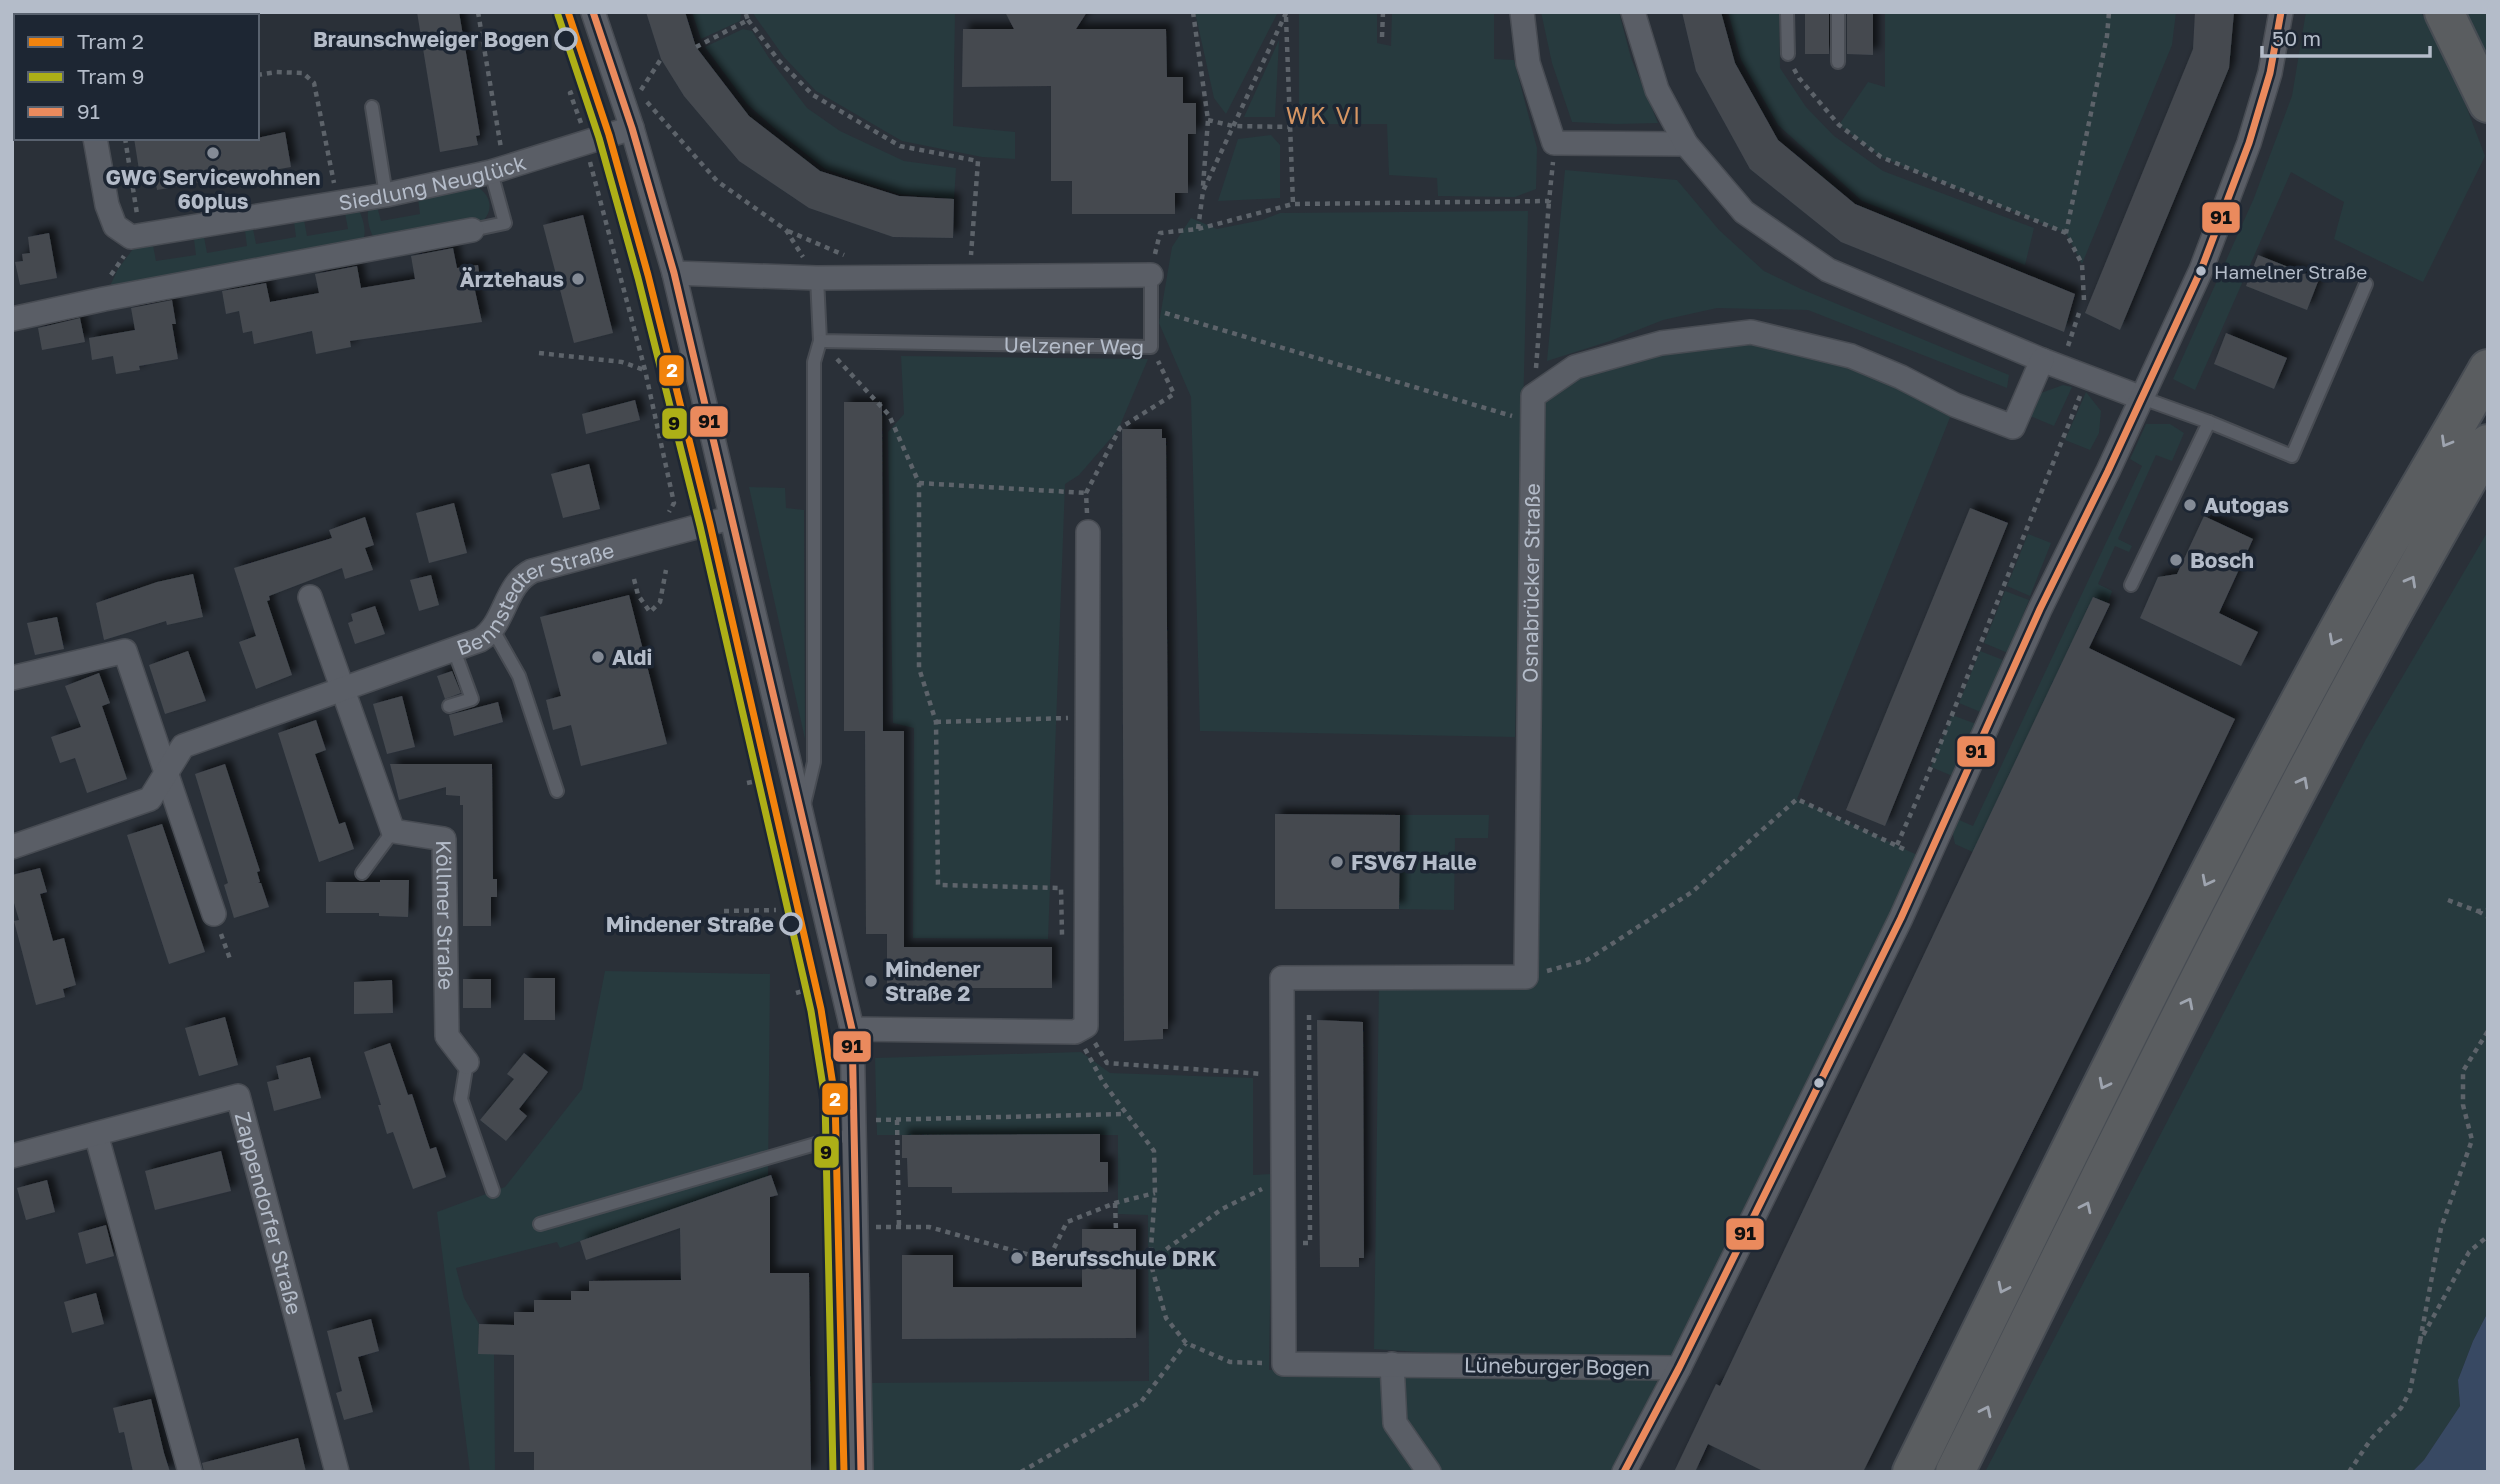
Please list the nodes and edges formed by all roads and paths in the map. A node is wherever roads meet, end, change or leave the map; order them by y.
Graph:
1 (478, 12) edge
2 (593, 12) edge
3 (745, 12) edge
4 (1193, 12) edge
5 (1383, 12) edge
6 (1522, 12) edge
7 (1633, 12) edge
8 (1787, 12) edge
9 (1838, 12) edge
10 (2109, 12) edge
11 (2281, 12) edge
12 (2444, 12) edge
13 (1286, 13) edge
14 (748, 20) junction
15 (1382, 37) dead end
16 (696, 47) dead end
17 (1787, 54) joint
18 (1838, 62) dead end
19 (259, 75) edge
20 (614, 76) junction
21 (639, 92) dead end
22 (2488, 103) edge
23 (372, 107) dead end
24 (1208, 120) junction
25 (1233, 126) junction
26 (1290, 127) junction
27 (632, 128) junction
28 (95, 140) edge
29 (125, 140) edge
30 (589, 143) junction
31 (1554, 144) junction
32 (1686, 144) junction
33 (497, 164) junction
34 (1203, 191) junction
35 (386, 195) junction
36 (363, 200) junction
37 (1549, 201) junction
38 (1293, 204) junction
39 (1198, 229) junction
40 (472, 230) joint
41 (2066, 233) junction
42 (136, 236) junction
43 (1156, 250) junction
44 (1143, 251) dead end
45 (970, 262) dead end
46 (674, 273) junction
47 (1151, 275) junction
48 (817, 278) junction
49 (2365, 284) dead end
50 (104, 299) junction
51 (2084, 300) dead end
52 (1151, 309) junction
53 (2079, 313) dead end
54 (12, 320) edge
55 (820, 341) junction
56 (1151, 347) junction
57 (539, 354) dead end
58 (2051, 363) junction
59 (2485, 369) edge
60 (645, 370) junction
61 (2087, 377) junction
62 (1533, 396) junction
63 (2143, 398) junction
64 (1533, 422) junction
65 (2209, 422) junction
66 (2488, 444) edge
67 (2476, 471) edge
68 (919, 483) junction
69 (668, 513) dead end
70 (730, 518) junction
71 (1088, 532) dead end
72 (666, 570) dead end
73 (634, 579) dead end
74 (2131, 585) dead end
75 (310, 597) dead end
76 (493, 630) junction
77 (454, 650) junction
78 (12, 678) edge
79 (343, 687) junction
80 (449, 706) dead end
81 (1088, 717) junction
82 (936, 722) junction
83 (167, 772) junction
84 (557, 791) dead end
85 (802, 812) junction
86 (393, 831) junction
87 (1897, 845) junction
88 (12, 847) edge
89 (1928, 860) junction
90 (362, 873) dead end
91 (2448, 900) dead end
92 (776, 910) dead end
93 (2488, 910) edge
94 (724, 911) dead end
95 (2477, 911) junction
96 (214, 914) dead end
97 (2488, 917) edge
98 (1062, 940) dead end
99 (1526, 977) junction
100 (852, 1029) junction
101 (1080, 1029) junction
102 (2488, 1031) edge
103 (467, 1062) joint
104 (1281, 1075) junction
105 (1127, 1114) junction
106 (897, 1120) junction
107 (96, 1134) junction
108 (855, 1134) junction
109 (12, 1156) edge
110 (1284, 1178) junction
111 (493, 1191) dead end
112 (1155, 1193) junction
113 (1115, 1203) junction
114 (540, 1224) dead end
115 (858, 1227) junction
116 (899, 1227) junction
117 (1116, 1231) dead end
118 (2488, 1236) edge
119 (1150, 1261) junction
120 (2420, 1341) junction
121 (1186, 1343) junction
122 (1284, 1364) junction
123 (1392, 1364) junction
124 (1679, 1368) junction
125 (190, 1472) edge
126 (337, 1472) edge
127 (861, 1472) edge
128 (1021, 1472) edge
129 (1429, 1472) edge
130 (1624, 1472) edge
131 (1912, 1472) edge
132 (1955, 1472) edge
133 (2349, 1472) edge

1 - 33 path
2 - 20 street
3 - 14 path
4 - 24 path
5 - 15 path
6 - 31 street
7 - 32 street
8 - 17 lane
9 - 18 lane
10 - 41 path
11 - 63 street, Lüneburger Bogen
12 - 22 highway
13 - 25 path
13 - 26 path
14 - 16 path
14 - 45 path
17 - 41 path
19 - 36 path
20 - 27 street
20 - 30 path
21 - 48 path
23 - 35 lane
24 - 25 path
24 - 34 path
25 - 26 path
25 - 34 path
26 - 38 path
27 - 30 street, Siedlung Neuglück
27 - 46 street
28 - 42 street
29 - 42 path
30 - 33 street, Siedlung Neuglück
30 - 60 path
31 - 32 street
31 - 37 path
32 - 58 street
33 - 35 street, Siedlung Neuglück
33 - 40 lane
34 - 39 path
35 - 36 street, Siedlung Neuglück
36 - 42 street, Siedlung Neuglück
37 - 38 path
37 - 62 path
38 - 39 path
39 - 43 path
40 - 50 street
41 - 51 path
42 - 50 path
43 - 44 path
43 - 47 path
46 - 48 street
46 - 70 street
47 - 48 street
47 - 52 lane, Uelzener Weg
48 - 55 lane
49 - 65 lane
50 - 54 street
52 - 56 lane, Uelzener Weg
52 - 64 path
53 - 58 path
55 - 56 lane, Uelzener Weg
55 - 68 path
55 - 85 lane
56 - 68 path
57 - 60 path
58 - 61 street
58 - 62 street
59 -> 131 highway
60 - 69 path
61 - 63 street
61 - 87 path
62 - 64 street, Osnabrücker Straße
63 - 65 lane
63 - 89 street, Lüneburger Bogen
64 - 99 street, Osnabrücker Straße
65 - 74 lane
66 - 67 highway
132 -> 67 highway
68 - 82 path
70 - 76 street, Bennstedter Straße
70 - 85 street
71 - 81 street
72 - 73 path
75 - 79 street
76 - 77 street, Bennstedter Straße
76 - 84 lane
77 - 79 street, Bennstedter Straße
77 - 80 lane
78 - 83 street
79 - 83 street, Bennstedter Straße
79 - 86 street
81 - 82 path
81 - 101 street
82 - 98 path
83 - 88 street, Bennstedter Straße
83 - 96 street
85 - 100 street
86 - 90 lane
86 - 103 street, Köllmer Straße
87 - 89 path
87 - 99 path
89 - 124 street, Lüneburger Bogen
91 - 95 path
92 - 94 path
93 - 95 path
95 - 97 path
99 - 104 street
100 - 101 street
100 - 108 street
101 - 104 path
101 - 105 path
102 - 120 path
103 - 111 lane
104 - 110 street
105 - 106 path
105 - 112 path
106 - 108 path
106 - 116 path
107 - 109 street, Zappendorfer Straße
107 - 125 street
107 - 126 street, Zappendorfer Straße
108 - 114 lane
108 - 115 street
110 - 119 path
110 - 122 street
112 - 113 path
112 - 119 path
113 - 116 path
113 - 117 path
115 - 116 path
115 - 127 street
118 - 120 path
119 - 121 path
120 - 133 path
121 - 122 path
121 - 128 path
122 - 123 street, Lüneburger Bogen
123 - 124 street, Lüneburger Bogen
123 - 129 street
124 - 130 street

